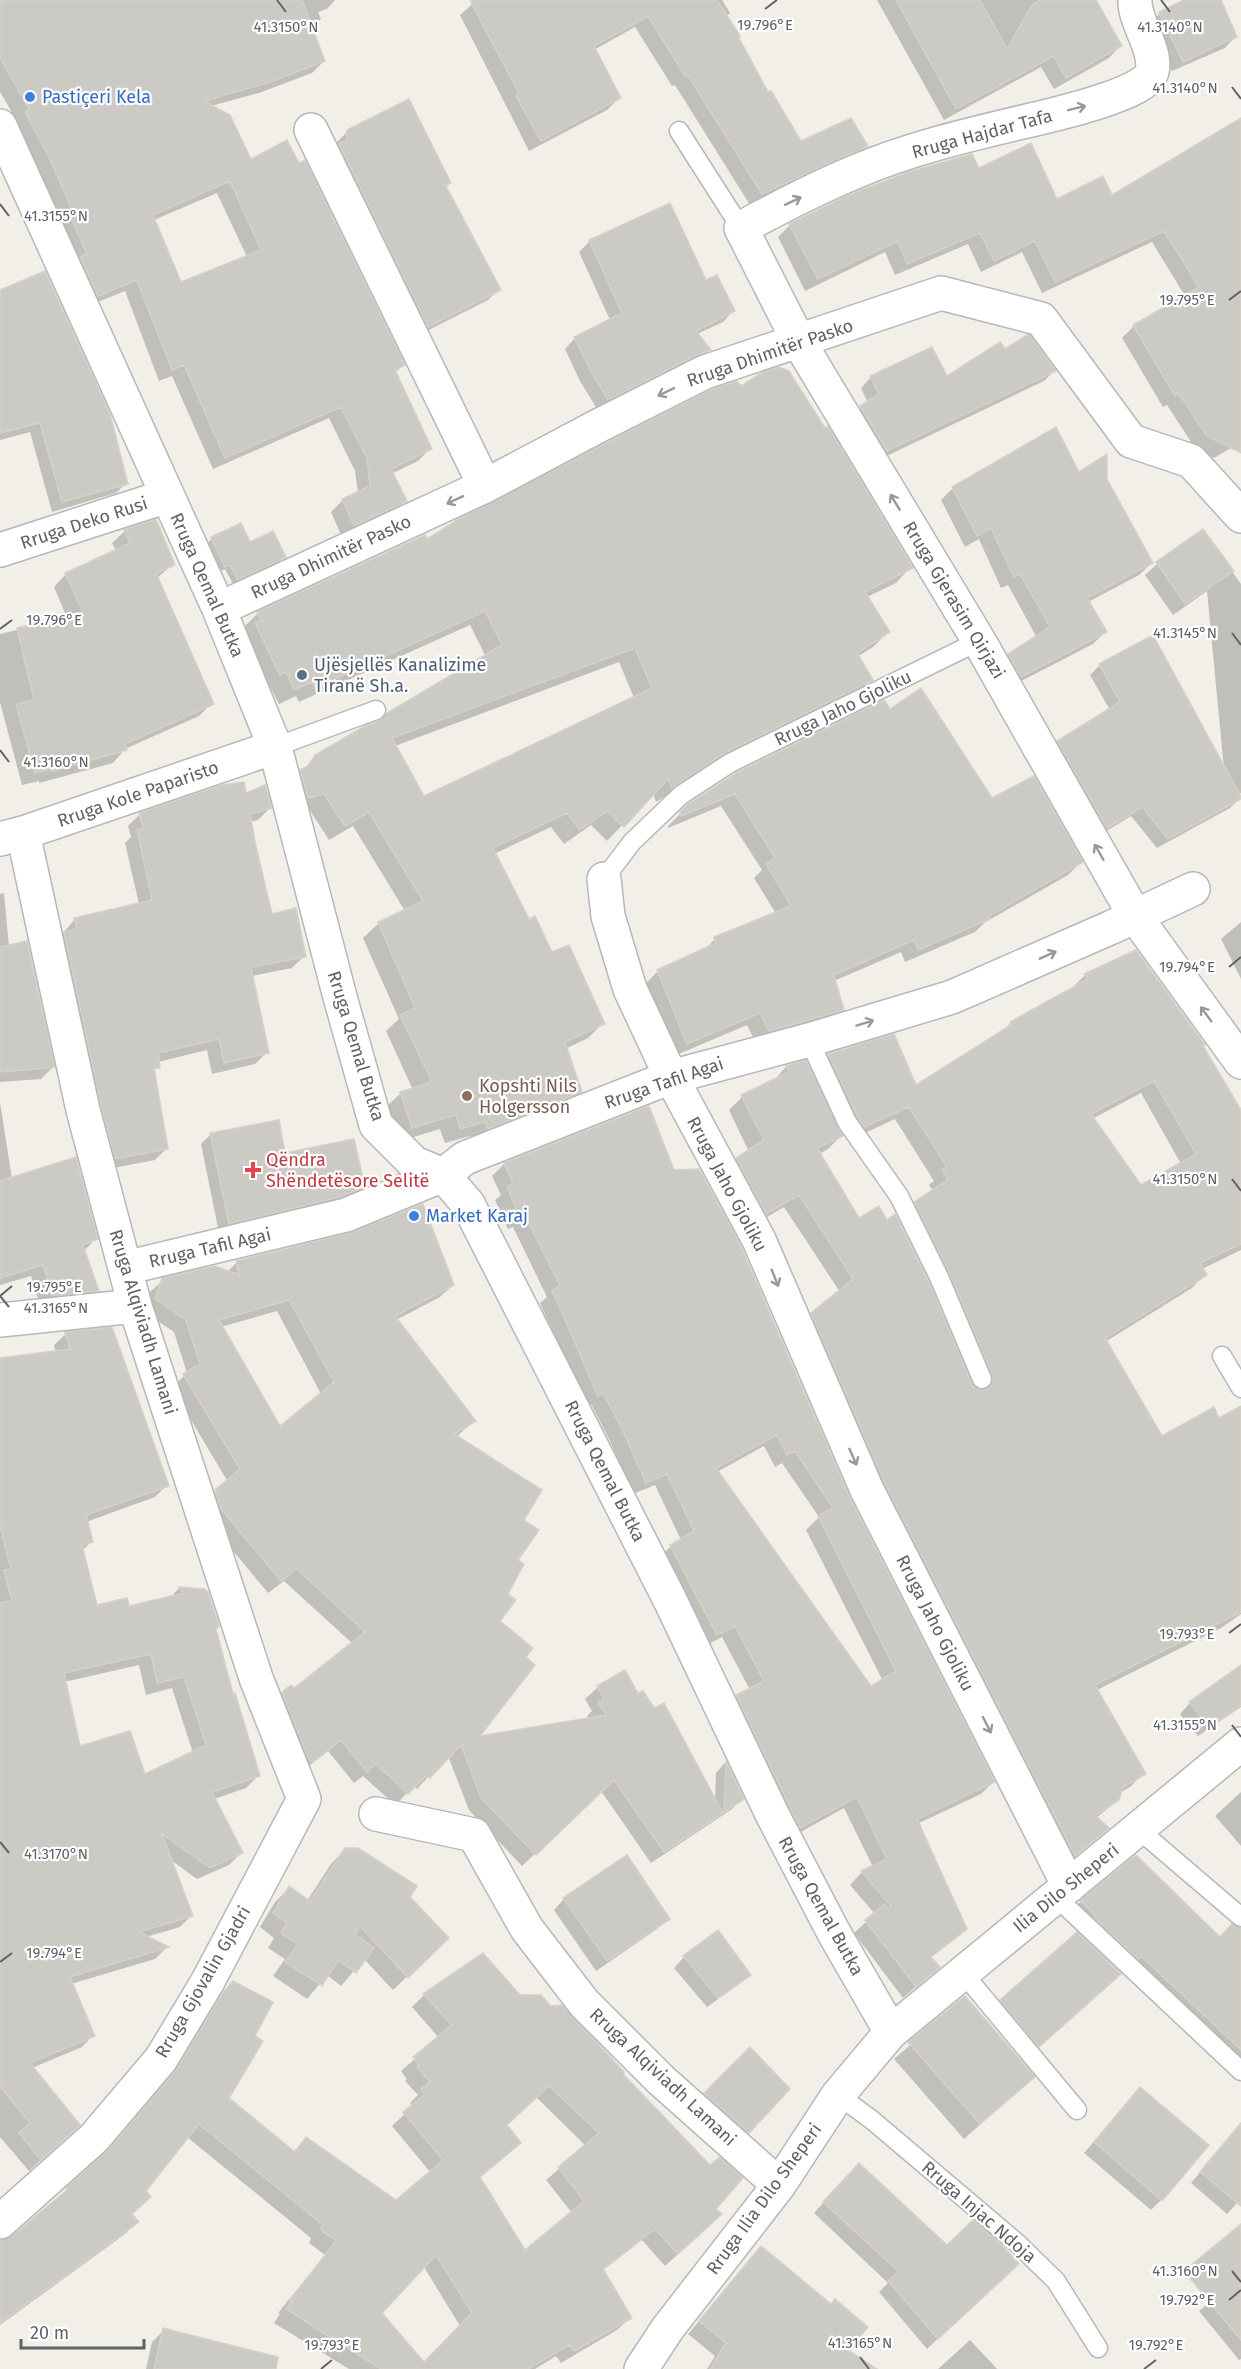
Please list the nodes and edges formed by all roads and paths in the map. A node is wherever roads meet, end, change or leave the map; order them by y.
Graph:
1 (1135, 0) edge
2 (0, 126) edge
3 (311, 130) dead end
4 (679, 131) dead end
5 (741, 228) junction
6 (799, 342) junction
7 (485, 486) junction
8 (167, 496) junction
9 (1241, 516) edge
10 (0, 550) edge
11 (219, 609) junction
12 (979, 641) junction
13 (376, 710) dead end
14 (275, 747) junction
15 (11, 836) edge
16 (604, 879) joint
17 (1193, 889) dead end
18 (1135, 916) junction
19 (809, 1040) junction
20 (1241, 1062) edge
21 (671, 1077) junction
22 (443, 1175) junction
23 (125, 1268) junction
24 (135, 1305) junction
25 (0, 1320) edge
26 (1222, 1356) dead end
27 (982, 1379) dead end
28 (1241, 1388) edge
29 (1241, 1744) edge
30 (304, 1799) joint
31 (376, 1814) dead end
32 (1138, 1829) junction
33 (1062, 1892) junction
34 (1241, 1917) edge
35 (963, 1973) junction
36 (891, 2032) junction
37 (1241, 2071) edge
38 (838, 2095) junction
39 (1077, 2110) dead end
40 (779, 2185) junction
41 (0, 2222) edge
42 (1098, 2348) dead end
43 (641, 2369) edge

5 -> 1 street, Rruga Hajdar Tafa
2 - 8 street, Rruga Qemal Butka
3 - 7 street
4 - 5 lane, Rruga Gjerasim Qirjazi
5 - 6 street, Rruga Gjerasim Qirjazi
6 -> 7 street, Rruga Dhimitër Pasko
6 - 9 street, Rruga Dhimitër Pasko
12 -> 6 street, Rruga Gjerasim Qirjazi
7 -> 11 street, Rruga Dhimitër Pasko
8 - 10 street, Rruga Deko Rusi
8 - 11 street, Rruga Qemal Butka
11 - 14 street, Rruga Qemal Butka
12 - 16 lane, Rruga Jaho Gjoliku
18 -> 12 street, Rruga Gjerasim Qirjazi
13 - 14 lane
14 - 15 street, Rruga Kole Paparisto
14 - 22 street, Rruga Qemal Butka
15 - 23 street, Rruga Alqiviadh Lamani
16 - 21 street, Rruga Jaho Gjoliku
17 - 18 street, Rruga Tafil Agai
19 -> 18 street, Rruga Tafil Agai
20 -> 18 street, Rruga Gjerasim Qirjazi
19 - 21 street, Rruga Tafil Agai
19 - 27 lane
21 - 22 street, Rruga Tafil Agai
21 -> 33 street, Rruga Jaho Gjoliku
22 - 23 street, Rruga Tafil Agai
22 - 36 street, Rruga Qemal Butka
23 - 24 street, Rruga Alqiviadh Lamani
24 - 25 street
24 - 30 street, Rruga Alqiviadh Lamani
26 - 28 lane
29 - 32 street, Ilia Dilo Sheperi
30 - 41 street, Rruga Gjovalin Gjadri
31 - 40 street, Rruga Alqiviadh Lamani
32 - 33 street, Ilia Dilo Sheperi
32 - 34 lane
33 - 35 street, Ilia Dilo Sheperi
33 - 37 lane
35 - 36 street, Ilia Dilo Sheperi
35 - 39 lane
36 - 38 street, Rruga Ilia Dilo Sheperi
38 - 40 street, Rruga Ilia Dilo Sheperi
38 - 42 lane, Rruga Injac Ndoja
40 - 43 street, Rruga Ilia Dilo Sheperi

